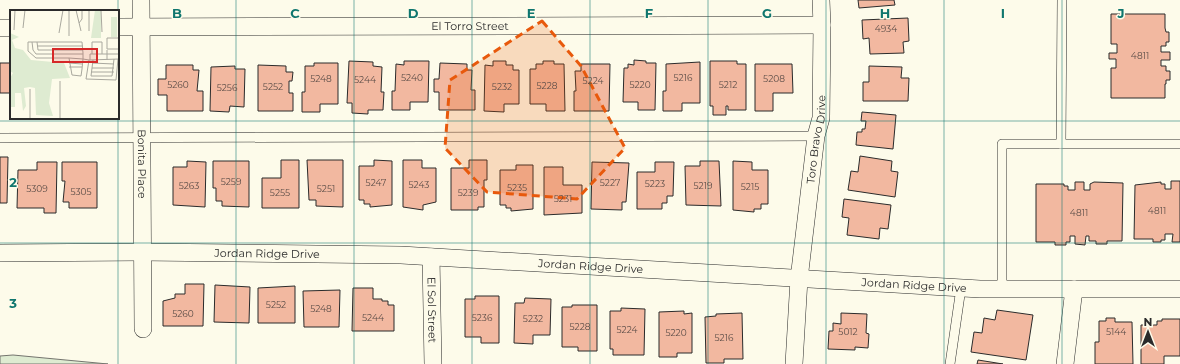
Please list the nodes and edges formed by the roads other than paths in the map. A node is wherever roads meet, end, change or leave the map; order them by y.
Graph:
1 (141, 0) edge
2 (821, 0) edge
3 (1062, 0) edge
4 (822, 25) junction
5 (119, 27) edge
6 (142, 27) junction
7 (816, 136) junction
8 (0, 138) edge
9 (142, 139) junction
10 (1061, 144) junction
11 (1180, 144) edge
12 (142, 252) junction
13 (0, 253) edge
14 (431, 257) junction
15 (799, 278) junction
16 (961, 288) junction
17 (1002, 289) junction
18 (1074, 289) junction
19 (1180, 289) edge
20 (143, 329) dead end
21 (433, 364) edge
22 (794, 364) edge
23 (950, 364) edge
24 (1065, 364) edge

1 - 6 street, Bonita Place
2 - 4 street, Toro Bravo Drive
3 - 10 lane
4 - 6 street, El Torro Street
4 - 7 street, Toro Bravo Drive
5 - 6 street, El Torro Street
6 - 9 street, Bonita Place
7 - 9 lane
7 - 15 street, Toro Bravo Drive
8 - 9 lane
9 - 12 street, Bonita Place
10 - 11 lane
10 - 17 lane
12 - 13 street, Jordan Ridge Drive
12 - 14 street, Jordan Ridge Drive
12 - 20 street, Bonita Place
14 - 15 street, Jordan Ridge Drive
14 - 21 street, El Sol Street
15 - 16 street, Jordan Ridge Drive
15 - 22 street, Toro Bravo Drive
16 - 17 street, Jordan Ridge Drive
16 - 23 lane
17 - 18 street, Jordan Ridge Drive
18 - 19 street, Jordan Ridge Drive
18 - 24 street

